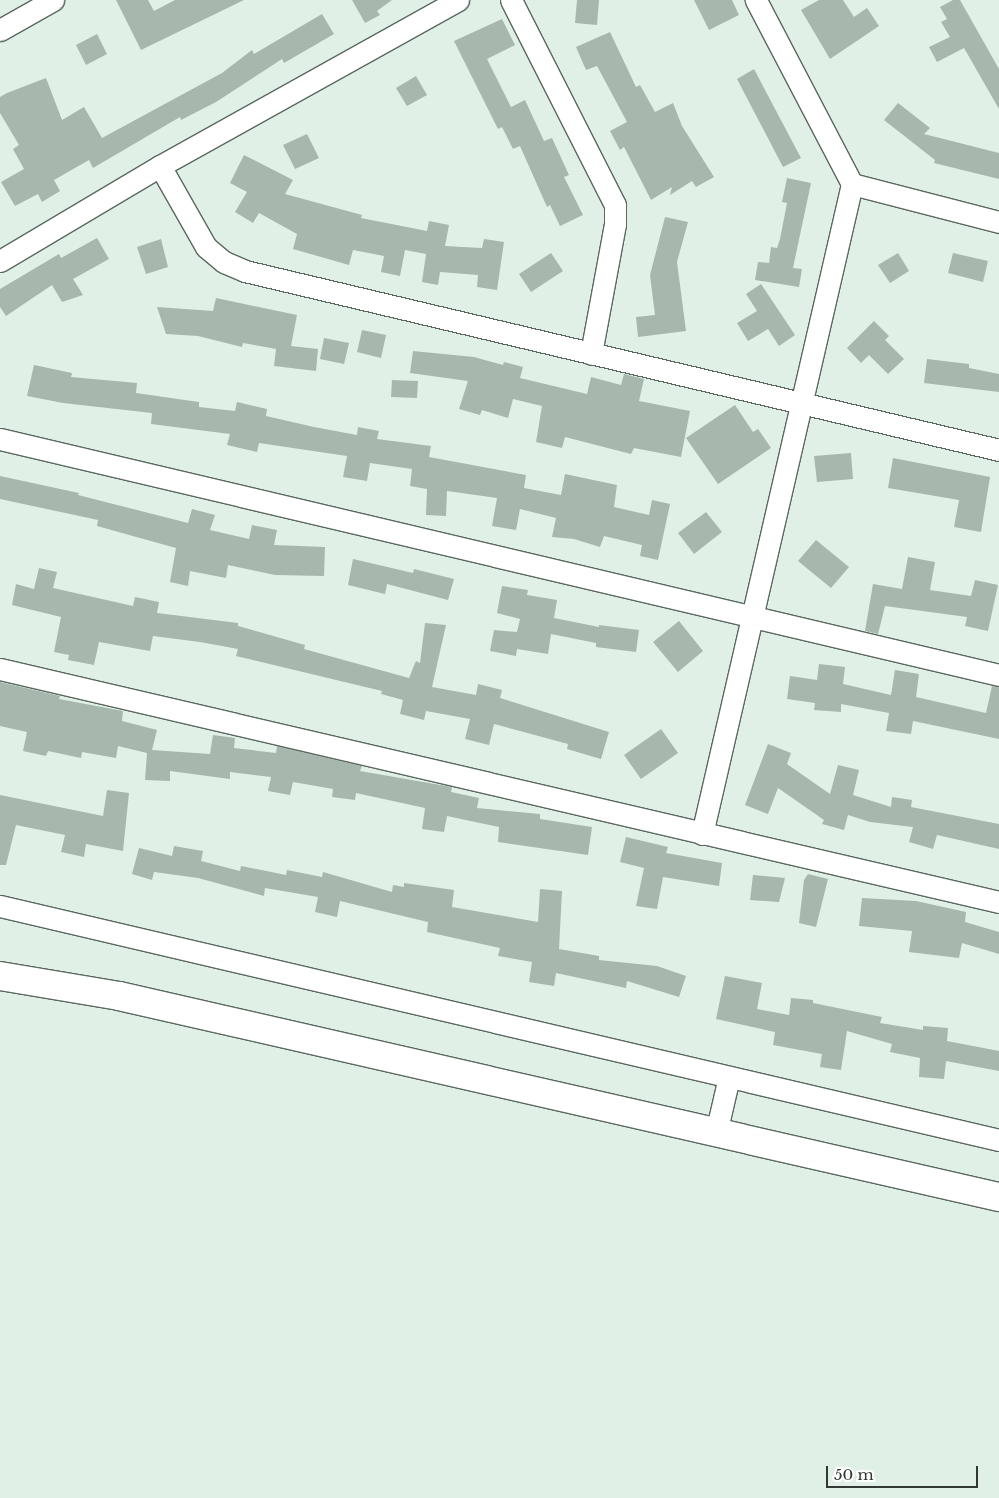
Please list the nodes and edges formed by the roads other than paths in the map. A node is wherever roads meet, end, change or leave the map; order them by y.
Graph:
1 (53, 0) edge
2 (458, 0) edge
3 (511, 0) edge
4 (756, 0) edge
5 (0, 30) edge
6 (160, 166) junction
7 (852, 184) junction
8 (999, 222) edge
9 (0, 261) edge
10 (591, 354) junction
11 (802, 404) junction
12 (0, 439) edge
13 (999, 450) edge
14 (750, 618) junction
15 (0, 669) edge
16 (999, 675) edge
17 (702, 834) junction
18 (999, 902) edge
19 (0, 906) edge
20 (0, 976) edge
21 (729, 1077) junction
22 (716, 1133) junction
23 (999, 1140) edge
24 (999, 1197) edge

1 - 5 street
2 - 6 street
3 - 10 street
4 - 7 street
6 - 9 street
6 - 10 street
7 - 8 street
7 - 11 street
10 - 11 street
11 - 13 street
11 - 14 street
12 - 14 street
14 - 16 street
14 - 17 street
15 - 17 street
17 - 18 street
19 - 21 street
20 - 22 main road
21 - 22 street
21 - 23 street
22 - 24 main road

